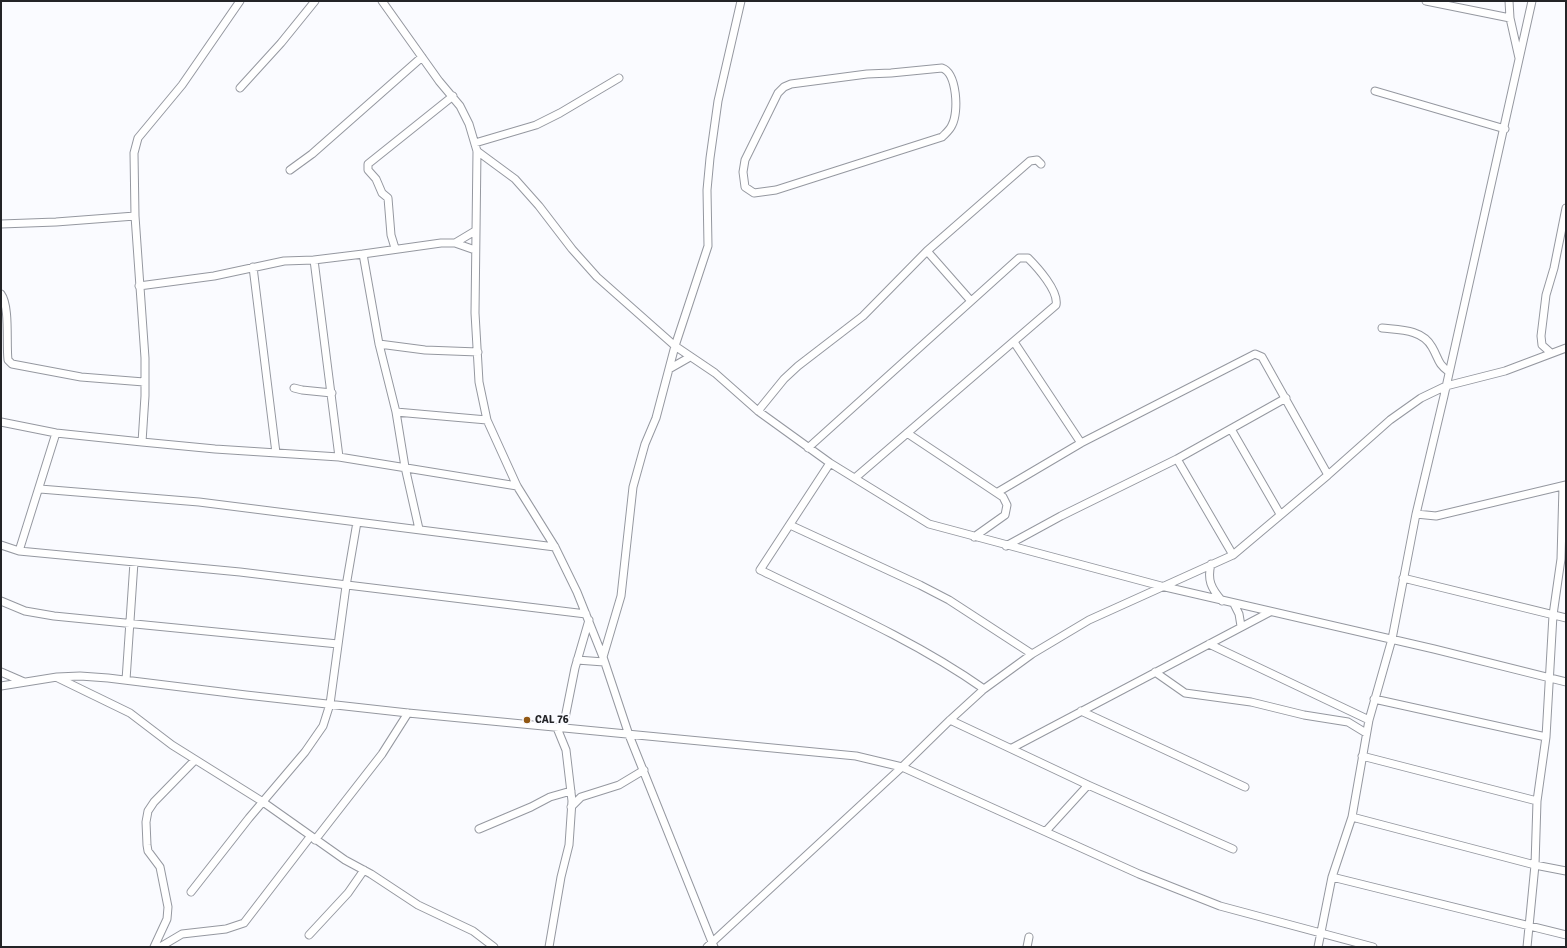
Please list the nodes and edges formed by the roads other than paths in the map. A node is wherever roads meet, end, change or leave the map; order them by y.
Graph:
1 (240, 1) edge
2 (315, 1) edge
3 (382, 1) edge
4 (741, 1) edge
5 (1426, 1) edge
6 (1509, 1) edge
7 (1532, 1) edge
8 (1510, 18) junction
9 (422, 57) junction
10 (1519, 60) junction
11 (918, 69) joint
12 (619, 78) dead end
13 (240, 88) dead end
14 (1375, 91) dead end
15 (453, 96) junction
16 (1505, 128) junction
17 (475, 143) junction
18 (477, 152) junction
19 (1041, 164) dead end
20 (290, 170) dead end
21 (1566, 208) edge
22 (135, 216) junction
23 (1, 224) edge
24 (475, 231) junction
25 (455, 243) junction
26 (395, 248) junction
27 (475, 250) junction
28 (927, 251) junction
29 (363, 254) junction
30 (314, 260) junction
31 (253, 267) junction
32 (138, 286) junction
33 (1, 294) edge
34 (971, 301) junction
35 (1382, 328) dead end
36 (1014, 342) junction
37 (379, 344) junction
38 (675, 346) junction
39 (1566, 348) edge
40 (478, 352) junction
41 (1551, 353) junction
42 (690, 357) junction
43 (669, 369) junction
44 (1449, 372) junction
45 (144, 382) junction
46 (1446, 386) junction
47 (294, 388) dead end
48 (332, 393) junction
49 (1286, 398) junction
50 (758, 411) junction
51 (396, 412) junction
52 (486, 420) junction
53 (1, 422) edge
54 (1231, 429) junction
55 (56, 433) junction
56 (907, 433) junction
57 (142, 442) junction
58 (1082, 443) junction
59 (808, 448) junction
60 (276, 452) junction
61 (339, 457) junction
62 (1177, 459) junction
63 (830, 464) junction
64 (405, 466) junction
65 (1328, 475) junction
66 (856, 478) junction
67 (1564, 485) edge
68 (518, 486) junction
69 (40, 489) junction
70 (998, 492) junction
71 (1280, 514) junction
72 (1416, 514) junction
73 (357, 522) junction
74 (790, 525) junction
75 (419, 529) junction
76 (974, 537) junction
77 (1, 545) edge
78 (1006, 546) junction
79 (556, 547) junction
80 (19, 551) junction
81 (1233, 555) junction
82 (134, 562) junction
83 (1211, 564) junction
84 (1403, 578) junction
85 (346, 586) junction
86 (1161, 586) junction
87 (1, 601) edge
88 (1222, 601) junction
89 (1234, 604) junction
90 (1270, 612) junction
91 (1553, 615) junction
92 (587, 617) junction
93 (1566, 618) edge
94 (129, 624) junction
95 (1241, 626) junction
96 (1392, 639) junction
97 (338, 644) junction
98 (1209, 644) junction
99 (1032, 654) junction
100 (577, 660) junction
101 (604, 660) junction
102 (1, 672) edge
103 (1155, 672) junction
104 (57, 677) junction
105 (1549, 678) junction
106 (126, 680) junction
107 (24, 682) junction
108 (1566, 682) edge
109 (1, 686) edge
110 (984, 689) junction
111 (1374, 699) junction
112 (330, 704) junction
113 (1081, 711) junction
114 (408, 713) junction
115 (950, 720) junction
116 (1369, 720) junction
117 (560, 728) junction
118 (1366, 733) junction
119 (629, 735) junction
120 (1546, 737) junction
121 (1012, 748) junction
122 (1362, 756) junction
123 (195, 760) junction
124 (902, 767) junction
125 (644, 770) junction
126 (1088, 785) junction
127 (1245, 787) dead end
128 (571, 791) junction
129 (1538, 801) junction
130 (263, 802) junction
131 (571, 807) junction
132 (1352, 817) junction
133 (479, 829) dead end
134 (1046, 831) junction
135 (313, 838) junction
136 (1233, 849) dead end
137 (1535, 865) junction
138 (364, 870) junction
139 (1566, 871) edge
140 (1332, 877) junction
141 (191, 892) dead end
142 (1529, 926) junction
143 (1320, 933) junction
144 (309, 935) dead end
145 (1566, 935) edge
146 (1029, 937) dead end
147 (711, 946) edge
148 (154, 947) edge
149 (160, 947) edge
150 (494, 947) edge
151 (549, 947) edge
152 (1027, 947) edge
153 (1318, 947) edge
154 (1373, 947) edge
155 (1527, 947) edge

1 - 22 street
2 - 13 street
3 - 9 street
4 - 38 street
5 - 8 street
6 - 8 street
7 - 10 street
8 - 10 street
9 - 15 street
9 - 20 street
10 - 16 street
11 - 11 street
12 - 17 street
14 - 16 street
15 - 17 street
15 - 26 street
16 - 44 street
17 - 18 street
18 - 24 street
18 - 38 street
19 - 28 street
21 - 41 street
22 - 23 street
22 - 32 street
24 - 25 street
24 - 27 street
25 - 26 street
25 - 27 street
26 - 29 street
27 - 40 street
28 - 34 street
28 - 50 street
29 - 30 street
29 - 37 street
30 - 31 street
30 - 48 street
31 - 32 street
31 - 60 street
32 - 45 street
33 - 45 street
34 - 36 street
34 - 59 street
35 - 44 street
36 - 56 street
36 - 58 street
37 - 40 street
37 - 51 street
38 - 42 street
38 - 43 street
39 - 41 street
40 - 52 street
41 - 46 street
42 - 43 street
42 - 50 street
43 - 101 street
44 - 46 street
45 - 57 street
46 - 65 street
46 - 72 street
47 - 48 street
48 - 61 street
49 - 54 street
49 - 58 street
49 - 65 street
50 - 59 street
51 - 52 street
51 - 64 street
52 - 68 street
53 - 55 street
54 - 62 street
54 - 71 street
55 - 57 street
55 - 69 street
56 - 66 street
56 - 70 street
57 - 60 street
58 - 70 street
59 - 63 street
60 - 61 street
61 - 64 street
62 - 78 street
62 - 81 street
63 - 66 street
63 - 74 street
64 - 68 street
64 - 75 street
65 - 71 street
66 - 76 street
67 - 72 street
67 - 91 street
68 - 79 street
69 - 73 street
69 - 80 street
70 - 76 street
71 - 81 street
72 - 84 street
73 - 75 street
73 - 85 street
74 - 99 street
74 - 110 street
75 - 79 street
76 - 78 street
77 - 80 street
78 - 86 street
79 - 92 street
80 - 82 street
81 - 83 street
82 - 85 street
82 - 94 street
83 - 86 street
83 - 88 street
84 - 91 street
84 - 96 street
85 - 92 street
85 - 97 street
86 - 88 street
86 - 99 street
87 - 94 street
88 - 89 street
89 - 90 street
89 - 95 street
90 - 95 street
90 - 96 street
91 - 93 street
91 - 105 street
92 - 100 street
92 - 101 street
94 - 97 street
94 - 106 street
95 - 98 street
96 - 105 street
96 - 111 street
97 - 112 street
98 - 103 street
98 - 116 street
99 - 110 street
100 - 101 street
100 - 117 street
101 - 119 street
102 - 107 street
103 - 113 street
103 - 118 street
104 - 106 street
104 - 107 street
104 - 123 street
105 - 108 street
105 - 120 street
106 - 112 street
107 - 109 street
110 - 115 street
111 - 116 street
111 - 120 street
112 - 114 street
112 - 130 street
113 - 121 street
113 - 127 street
114 - 117 street
114 - 135 street
115 - 121 street
115 - 124 street
116 - 118 street
117 - 119 street
117 - 128 street
118 - 122 street
119 - 124 street
119 - 125 street
120 - 129 street
121 - 126 street
122 - 129 street
122 - 132 street
123 - 130 street
123 - 148 street
124 - 134 street
124 - 147 street
125 - 131 street
125 - 147 street
126 - 134 street
126 - 136 street
128 - 131 street
128 - 133 street
129 - 137 street
130 - 135 street
130 - 141 street
131 - 151 street
132 - 137 street
132 - 140 street
134 - 143 street
135 - 138 street
135 - 149 street
137 - 139 street
137 - 142 street
138 - 144 street
138 - 150 street
140 - 142 street
140 - 143 street
142 - 145 street
142 - 155 street
143 - 153 street
143 - 154 street
146 - 152 street

